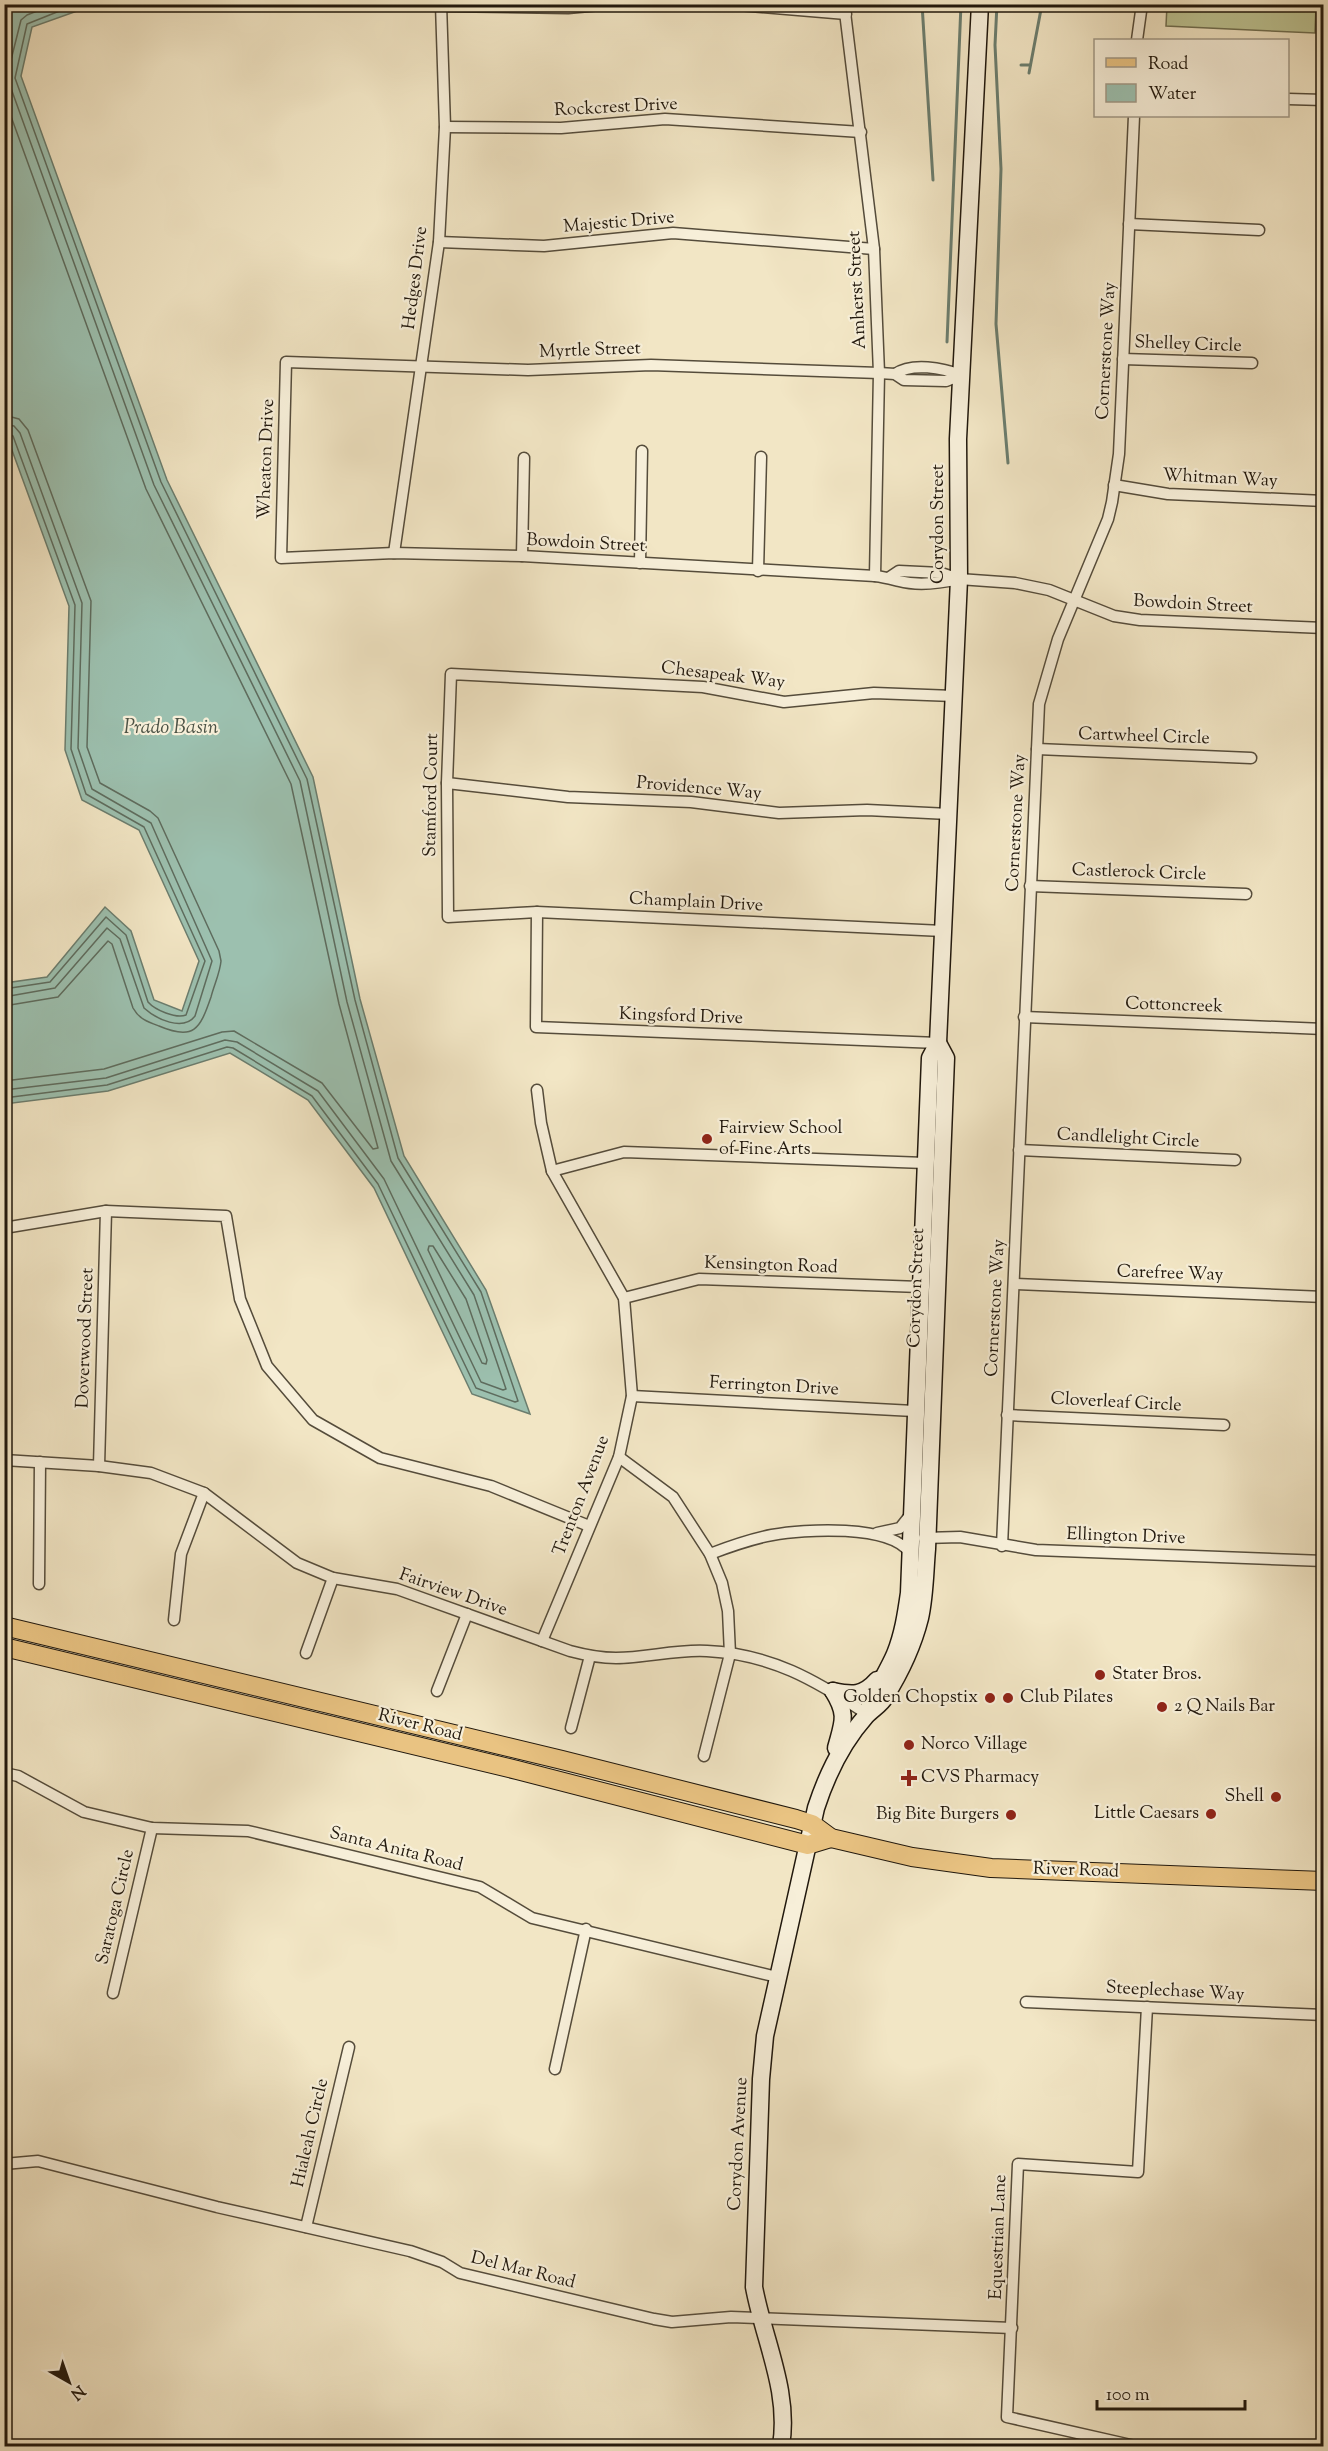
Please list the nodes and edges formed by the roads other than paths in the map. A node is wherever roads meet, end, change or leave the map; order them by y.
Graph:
1 (611, 4) edge
2 (727, 4) edge
3 (980, 4) edge
4 (1142, 4) edge
5 (441, 5) edge
6 (845, 9) edge
7 (1137, 39) edge
8 (1289, 99) edge
9 (1323, 100) edge
10 (1134, 117) edge
11 (445, 127) junction
12 (861, 132) junction
13 (1129, 224) junction
14 (1259, 230) dead end
15 (439, 242) junction
16 (874, 249) junction
17 (1123, 359) junction
18 (286, 362) joint
19 (1252, 363) dead end
20 (422, 367) junction
21 (879, 374) junction
22 (961, 375) junction
23 (642, 451) dead end
24 (761, 457) dead end
25 (524, 458) dead end
26 (1114, 485) junction
27 (1323, 501) edge
28 (394, 553) junction
29 (522, 556) junction
30 (280, 558) joint
31 (640, 563) junction
32 (758, 571) junction
33 (875, 576) junction
34 (959, 579) junction
35 (1074, 601) junction
36 (1323, 628) edge
37 (451, 674) joint
38 (954, 696) junction
39 (1037, 750) junction
40 (1251, 758) dead end
41 (447, 783) junction
42 (949, 814) junction
43 (1030, 886) junction
44 (1246, 894) dead end
45 (537, 912) junction
46 (448, 917) joint
47 (943, 931) junction
48 (1024, 1017) junction
49 (1323, 1029) edge
50 (938, 1043) junction
51 (537, 1090) dead end
52 (1019, 1150) junction
53 (1235, 1160) dead end
54 (925, 1162) junction
55 (552, 1171) junction
56 (106, 1211) junction
57 (4, 1228) edge
58 (1015, 1284) junction
59 (920, 1287) junction
60 (1323, 1297) edge
61 (624, 1298) junction
62 (632, 1396) junction
63 (914, 1411) junction
64 (1007, 1415) junction
65 (1224, 1425) dead end
66 (620, 1456) junction
67 (4, 1460) edge
68 (40, 1462) junction
69 (99, 1466) junction
70 (914, 1476) junction
71 (204, 1493) junction
72 (911, 1513) junction
73 (589, 1526) junction
74 (874, 1534) junction
75 (927, 1536) junction
76 (1002, 1545) junction
77 (910, 1553) junction
78 (710, 1554) junction
79 (1323, 1561) edge
80 (333, 1578) junction
81 (39, 1584) dead end
82 (467, 1614) junction
83 (174, 1620) dead end
84 (4, 1626) edge
85 (542, 1641) junction
86 (4, 1647) edge
87 (306, 1653) dead end
88 (730, 1654) junction
89 (895, 1654) junction
90 (590, 1656) junction
91 (437, 1691) dead end
92 (833, 1691) junction
93 (867, 1714) junction
94 (572, 1728) dead end
95 (704, 1756) dead end
96 (833, 1763) junction
97 (4, 1773) edge
98 (813, 1824) junction
99 (152, 1828) junction
100 (831, 1838) junction
101 (808, 1845) junction
102 (1323, 1881) edge
103 (586, 1929) junction
104 (777, 1977) junction
105 (113, 1993) dead end
106 (1026, 2002) dead end
107 (1147, 2007) junction
108 (1323, 2015) edge
109 (349, 2047) dead end
110 (555, 2068) dead end
111 (4, 2164) edge
112 (306, 2227) junction
113 (760, 2318) junction
114 (1012, 2328) junction
115 (782, 2446) edge
116 (1136, 2446) edge

1 - 5 street
2 - 6 street
3 - 22 main road, Corydon Street
4 - 7 street
5 - 11 street, Hedges Drive
6 - 12 street, Amherst Street
8 - 9 street
10 - 13 street, Cornerstone Way
11 - 12 street, Rockcrest Drive
11 - 15 street, Hedges Drive
12 - 16 street, Amherst Street
13 - 14 street
13 - 17 street, Cornerstone Way
15 - 16 street, Majestic Drive
15 - 20 street, Hedges Drive
16 - 21 street, Amherst Street
17 - 19 street, Shelley Circle
17 - 26 street, Cornerstone Way
18 - 20 street, Myrtle Street
18 - 30 street, Wheaton Drive
20 - 21 street, Myrtle Street
20 - 28 street, Hedges Drive
21 - 22 street, Myrtle Street
21 - 33 street, Amherst Street
22 - 34 main road, Corydon Street
23 - 31 street
24 - 32 street
25 - 29 street
26 - 27 street, Whitman Way
26 - 35 street, Cornerstone Way
28 - 29 street, Bowdoin Street
28 - 30 street, Bowdoin Street
29 - 31 street, Bowdoin Street
31 - 32 street, Bowdoin Street
32 - 33 street, Bowdoin Street
33 - 34 street, Bowdoin Street
34 - 35 street, Bowdoin Street
34 - 38 main road, Corydon Street
35 - 36 street, Bowdoin Street
35 - 39 street, Cornerstone Way
37 - 38 street, Chesapeak Way
37 - 41 street, Stamford Court
38 - 42 main road, Corydon Street
39 - 40 street, Cartwheel Circle
39 - 43 street, Cornerstone Way
41 - 42 street, Providence Way
41 - 46 street, Stamford Court
42 - 47 main road, Corydon Street
43 - 44 street, Castlerock Circle
43 - 48 street, Cornerstone Way
45 - 46 street, Champlain Drive
45 - 47 street, Champlain Drive
45 - 50 street, Kingsford Drive
47 - 50 main road, Corydon Street
48 - 49 street, Cottoncreek
48 - 52 street, Cornerstone Way
50 - 54 main road, Corydon Street
50 - 75 main road, Corydon Street
51 - 55 street, Trenton Avenue
52 - 53 street, Candlelight Circle
52 - 58 street, Cornerstone Way
54 - 55 street
54 - 59 main road, Corydon Street
55 - 61 street, Trenton Avenue
56 - 57 street
56 - 69 street, Doverwood Street
56 - 73 street
58 - 60 street, Carefree Way
58 - 64 street, Cornerstone Way
59 - 61 street, Kensington Road
59 - 63 main road, Corydon Street
61 - 62 street, Trenton Avenue
62 - 63 street, Ferrington Drive
62 - 66 street, Trenton Avenue
63 - 70 main road, Corydon Street
64 - 65 street, Cloverleaf Circle
64 - 76 street, Cornerstone Way
66 - 73 street, Trenton Avenue
66 - 78 street
67 - 68 street, Fairview Drive
68 - 69 street, Fairview Drive
68 - 81 street
69 - 71 street, Fairview Drive
70 - 72 main road, Corydon Street
70 - 75 street, Corydon Street
71 - 80 street, Fairview Drive
71 - 83 street
72 - 74 street
72 - 77 main road, Corydon Street
73 - 85 street, Trenton Avenue
74 - 77 street
74 - 78 street
75 - 76 street, Ellington Drive
75 - 77 street
75 - 93 main road, Corydon Street
76 - 79 street, Ellington Drive
77 - 89 main road, Corydon Street
78 - 88 street
80 - 82 street, Fairview Drive
80 - 87 street
82 - 85 street, Fairview Drive
82 - 91 street
84 - 98 main road, River Road
85 - 90 street, Fairview Drive
86 - 101 main road, River Road
88 - 90 street, Fairview Drive
88 - 92 street, Fairview Drive
88 - 95 street
89 - 92 main road
89 - 93 main road, Corydon Street
90 - 94 street
92 - 93 street, Fairview Drive
92 - 96 main road
93 - 96 main road, Corydon Street
96 - 98 main road, Corydon Street
97 - 99 street, Santa Anita Road
98 - 100 main road, River Road
98 - 101 main road, Corydon Street
99 - 103 street, Santa Anita Road
99 - 105 street, Saratoga Circle
100 - 101 main road
100 - 102 main road, River Road
101 - 104 main road, Corydon Avenue
103 - 104 street, Santa Anita Road
103 - 110 street
104 - 113 main road, Corydon Avenue
106 - 107 street, Steeplechase Way
107 - 108 street, Steeplechase Way
107 - 114 street, Equestrian Lane
109 - 112 street, Hialeah Circle
111 - 112 street, Del Mar Road
112 - 113 street, Del Mar Road
113 - 114 street, Del Mar Road
113 - 115 main road, Corydon Avenue
114 - 116 street, Equestrian Lane

